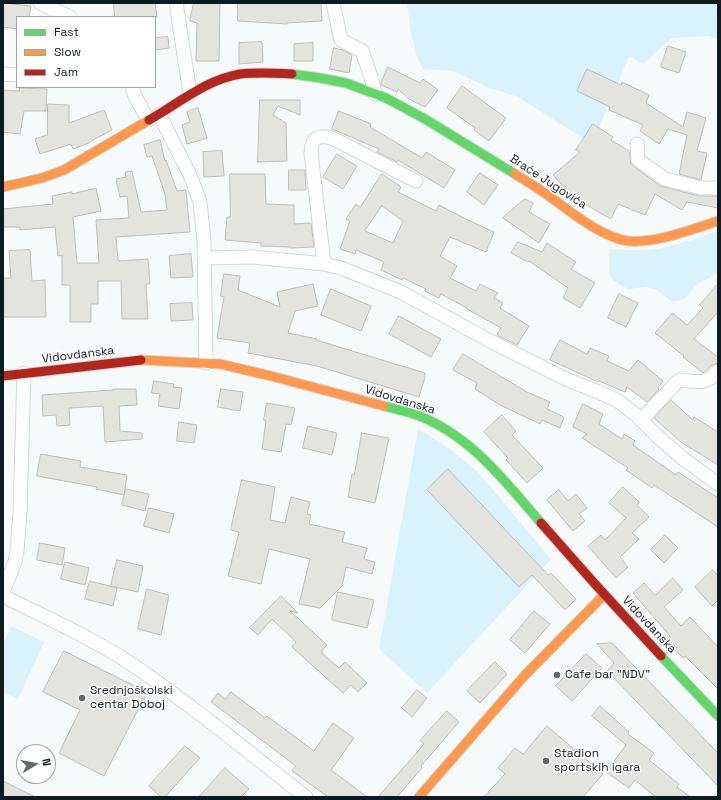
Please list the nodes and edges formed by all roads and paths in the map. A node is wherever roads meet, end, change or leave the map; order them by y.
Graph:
1 (40, 3) edge
2 (176, 3) edge
3 (333, 3) edge
4 (68, 16) edge
5 (3, 74) edge
6 (16, 75) edge
7 (132, 88) edge
8 (190, 93) junction
9 (375, 94) junction
10 (154, 117) junction
11 (637, 144) dead end
12 (416, 181) dead end
13 (3, 187) edge
14 (718, 188) edge
15 (718, 221) edge
16 (204, 258) junction
17 (324, 264) junction
18 (206, 363) junction
19 (718, 371) edge
20 (24, 373) junction
21 (3, 376) edge
22 (641, 420) junction
23 (718, 484) edge
24 (3, 592) edge
25 (604, 595) junction
26 (3, 596) edge
27 (718, 716) edge
28 (306, 797) edge
29 (419, 797) edge

1 - 4 street
2 - 8 street
3 - 9 street
5 - 6 street
7 - 10 street
8 - 9 street, Braće Jugovića
8 - 10 street, Braće Jugovića
9 - 15 street, Braće Jugovića
10 - 13 street, Braće Jugovića
10 - 16 street
11 - 14 street
12 - 17 street
16 - 17 street
16 - 18 street
17 - 22 street
18 - 20 street, Vidovdanska
18 - 25 street, Vidovdanska
19 - 22 street
20 - 21 street, Vidovdanska
20 - 24 street
22 - 23 street
25 - 27 street, Vidovdanska
25 - 29 street
26 - 28 street

